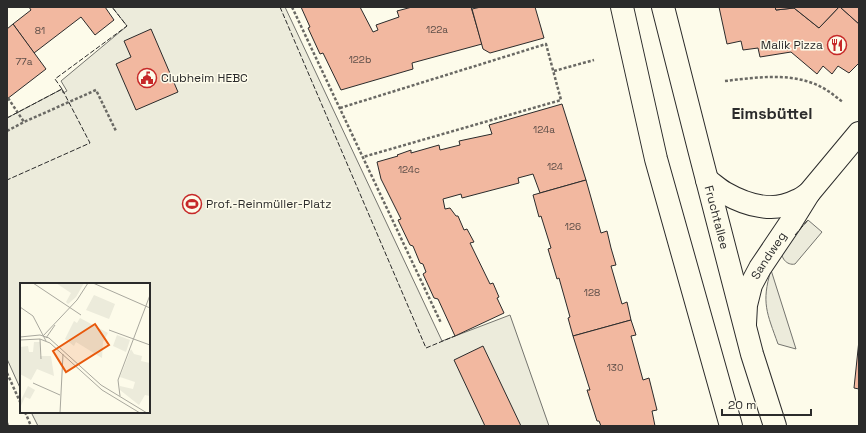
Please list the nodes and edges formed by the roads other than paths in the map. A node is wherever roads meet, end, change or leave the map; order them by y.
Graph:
1 (622, 7) edge
2 (663, 7) edge
3 (859, 132) edge
4 (707, 180) junction
5 (809, 193) junction
6 (745, 325) junction
7 (731, 426) edge
8 (775, 426) edge

1 - 7 main road
2 - 4 main road, Fruchtallee
3 - 5 main road, Sandweg
4 - 5 main road, Sandweg
4 - 6 main road, Fruchtallee
5 - 6 main road, Sandweg
6 - 8 main road, Fruchtallee

